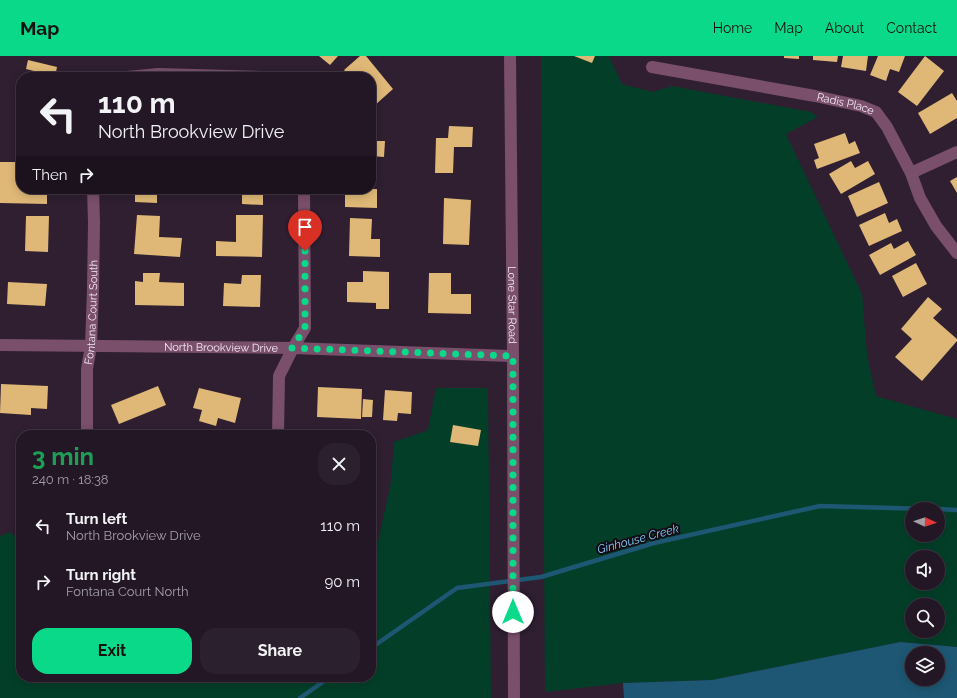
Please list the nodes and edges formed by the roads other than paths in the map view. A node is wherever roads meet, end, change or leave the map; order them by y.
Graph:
1 (510, 56) edge
2 (652, 67) dead end
3 (957, 152) edge
4 (910, 173) junction
5 (92, 194) edge
6 (304, 194) edge
7 (957, 253) edge
8 (0, 345) edge
9 (91, 346) junction
10 (292, 348) junction
11 (513, 356) junction
12 (87, 430) edge
13 (278, 430) edge
14 (514, 698) edge

1 - 11 street, Lone Star Road
2 - 4 street, Radis Place
3 - 4 street
4 - 7 street, Radis Place
5 - 9 street, Fontana Court South
6 - 10 street
8 - 9 street, North Brookview Drive
9 - 10 street, North Brookview Drive
9 - 12 street, Fontana Court South
10 - 11 street, North Brookview Drive
10 - 13 street
11 - 14 street, Lone Star Road

